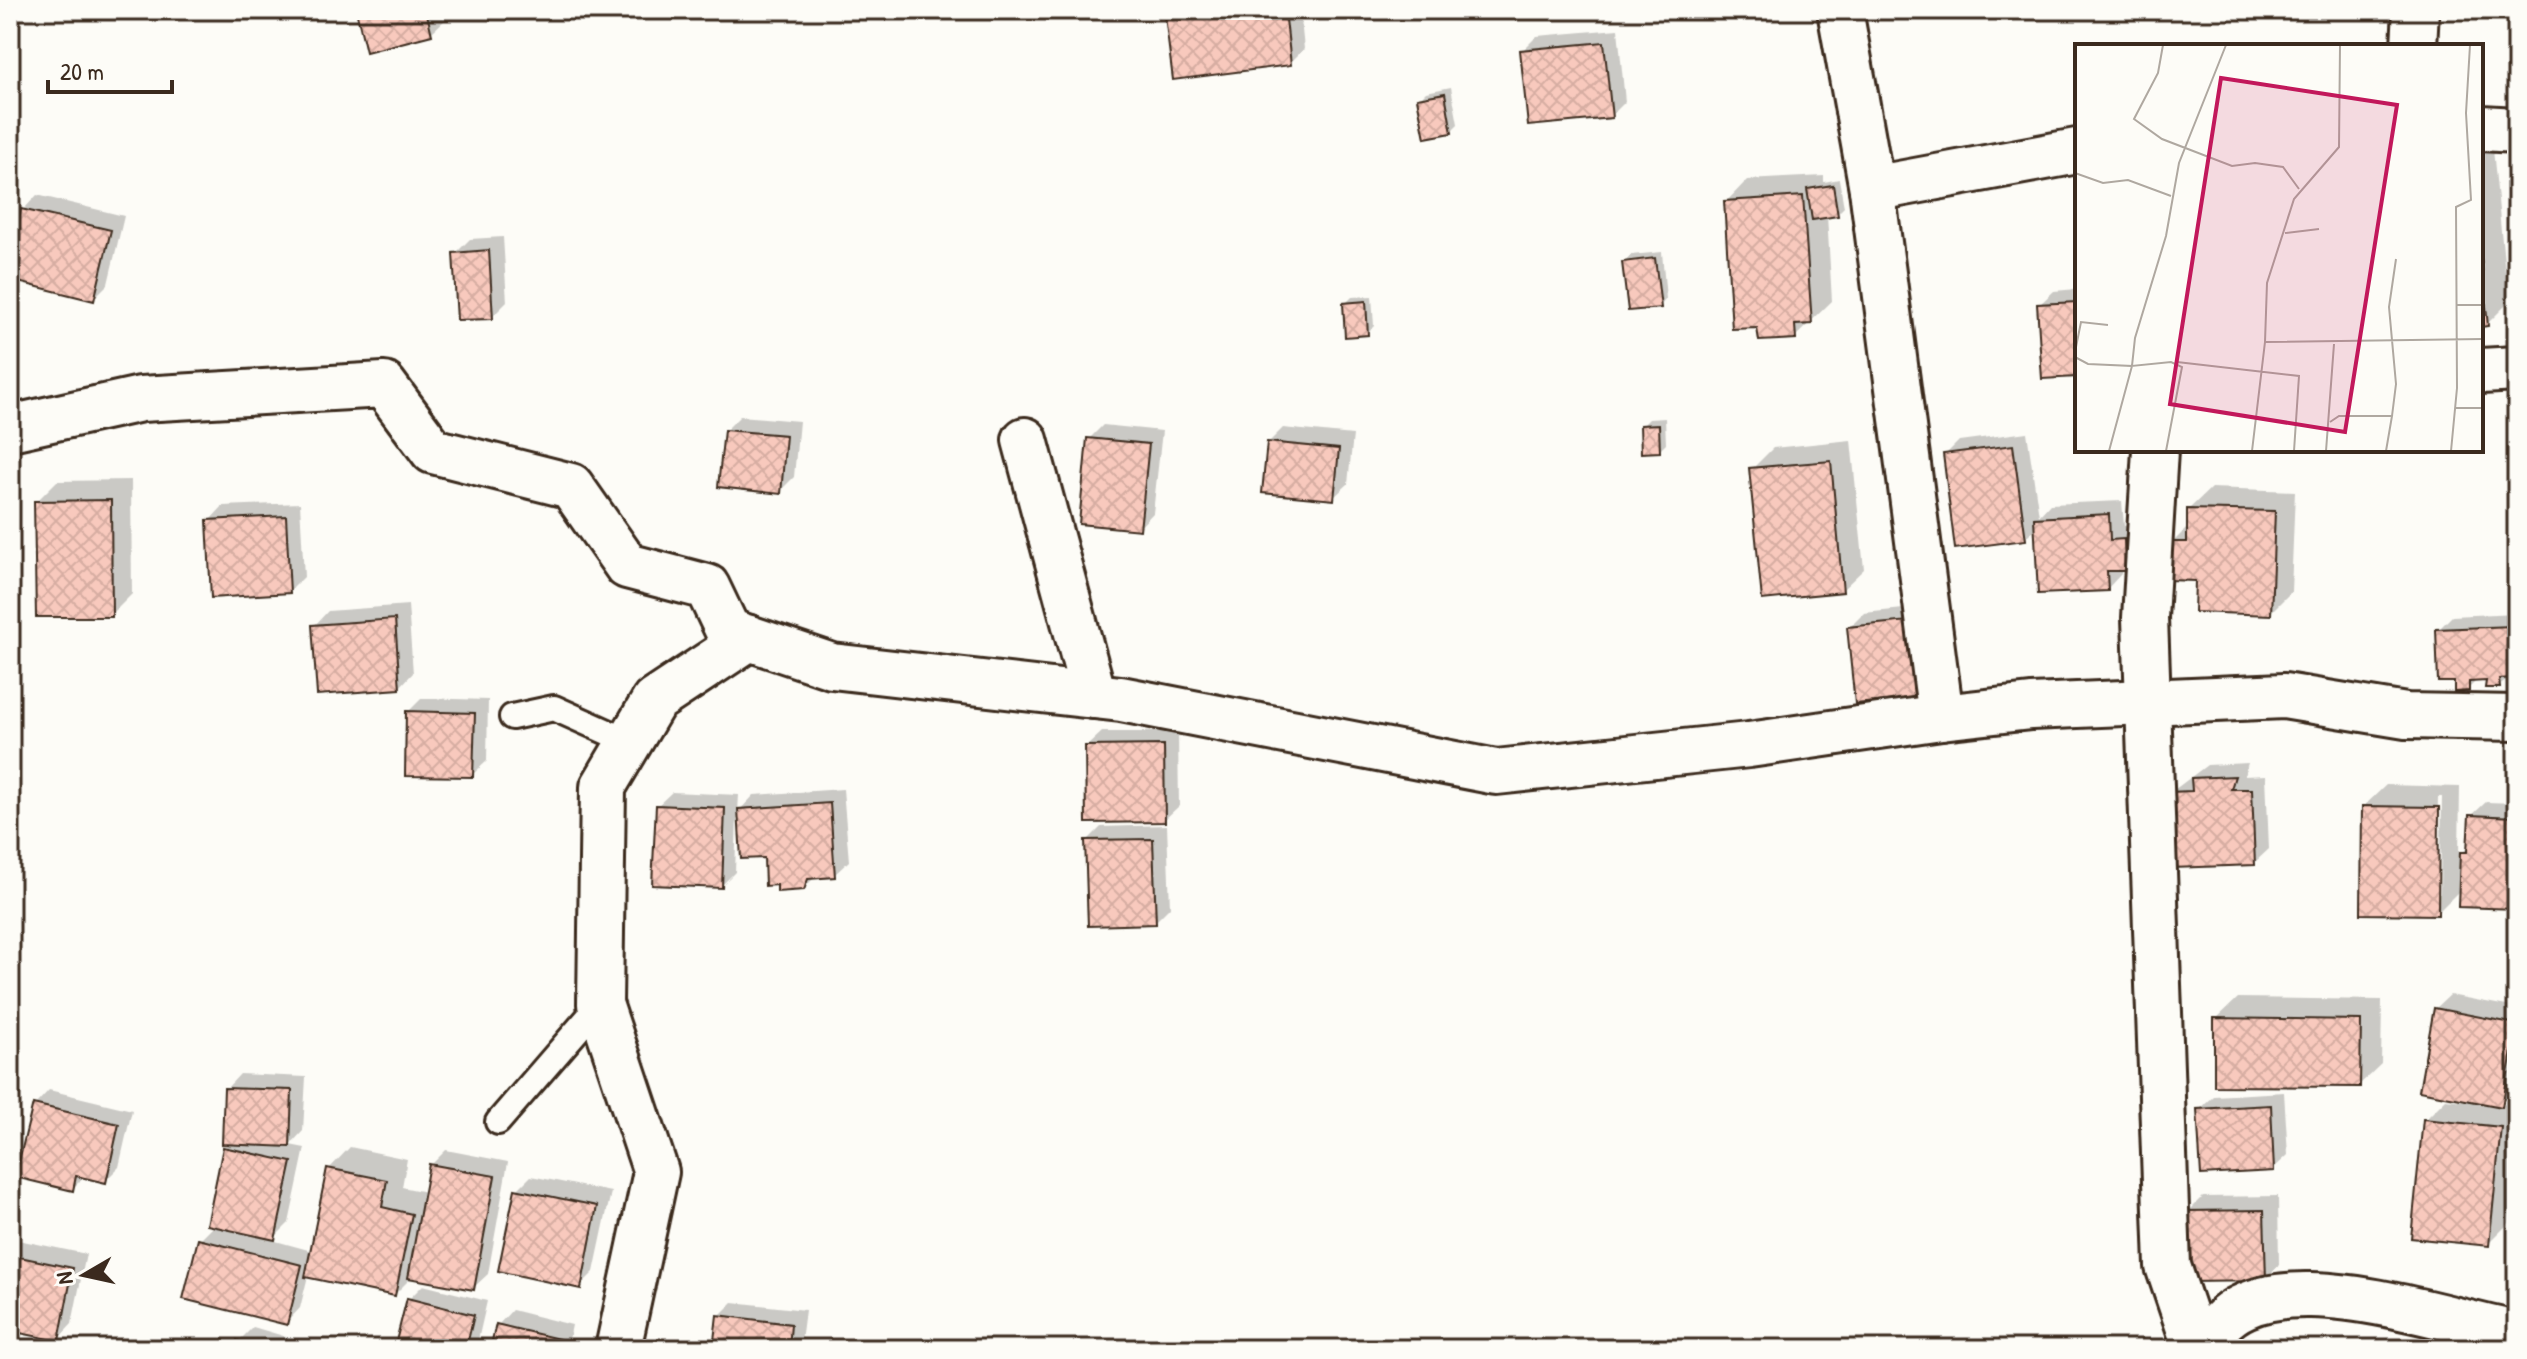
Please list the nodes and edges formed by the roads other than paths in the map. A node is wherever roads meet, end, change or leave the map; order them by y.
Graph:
1 (1840, 10) edge
2 (2416, 10) edge
3 (2414, 44) edge
4 (2483, 128) edge
5 (2517, 130) edge
6 (2075, 151) edge
7 (1872, 189) junction
8 (2517, 369) edge
9 (2483, 371) edge
10 (10, 428) edge
11 (1025, 440) dead end
12 (2155, 452) edge
13 (749, 638) junction
14 (1094, 696) junction
15 (2148, 705) junction
16 (512, 717) dead end
17 (1941, 717) junction
18 (2517, 718) edge
19 (630, 742) junction
20 (600, 1004) junction
21 (498, 1122) dead end
22 (2517, 1334) edge
23 (618, 1349) edge
24 (2196, 1349) edge
25 (2205, 1349) edge

1 - 7 street
2 - 3 street
4 - 5 street
6 - 7 street
7 - 17 street
8 - 9 street
10 - 13 street
11 - 14 street
12 - 15 street
13 - 14 street
13 - 19 street
14 - 17 street
15 - 17 street
15 - 18 street
15 - 24 street
16 - 19 lane
19 - 20 street
20 - 21 lane
20 - 23 street
22 - 25 street

